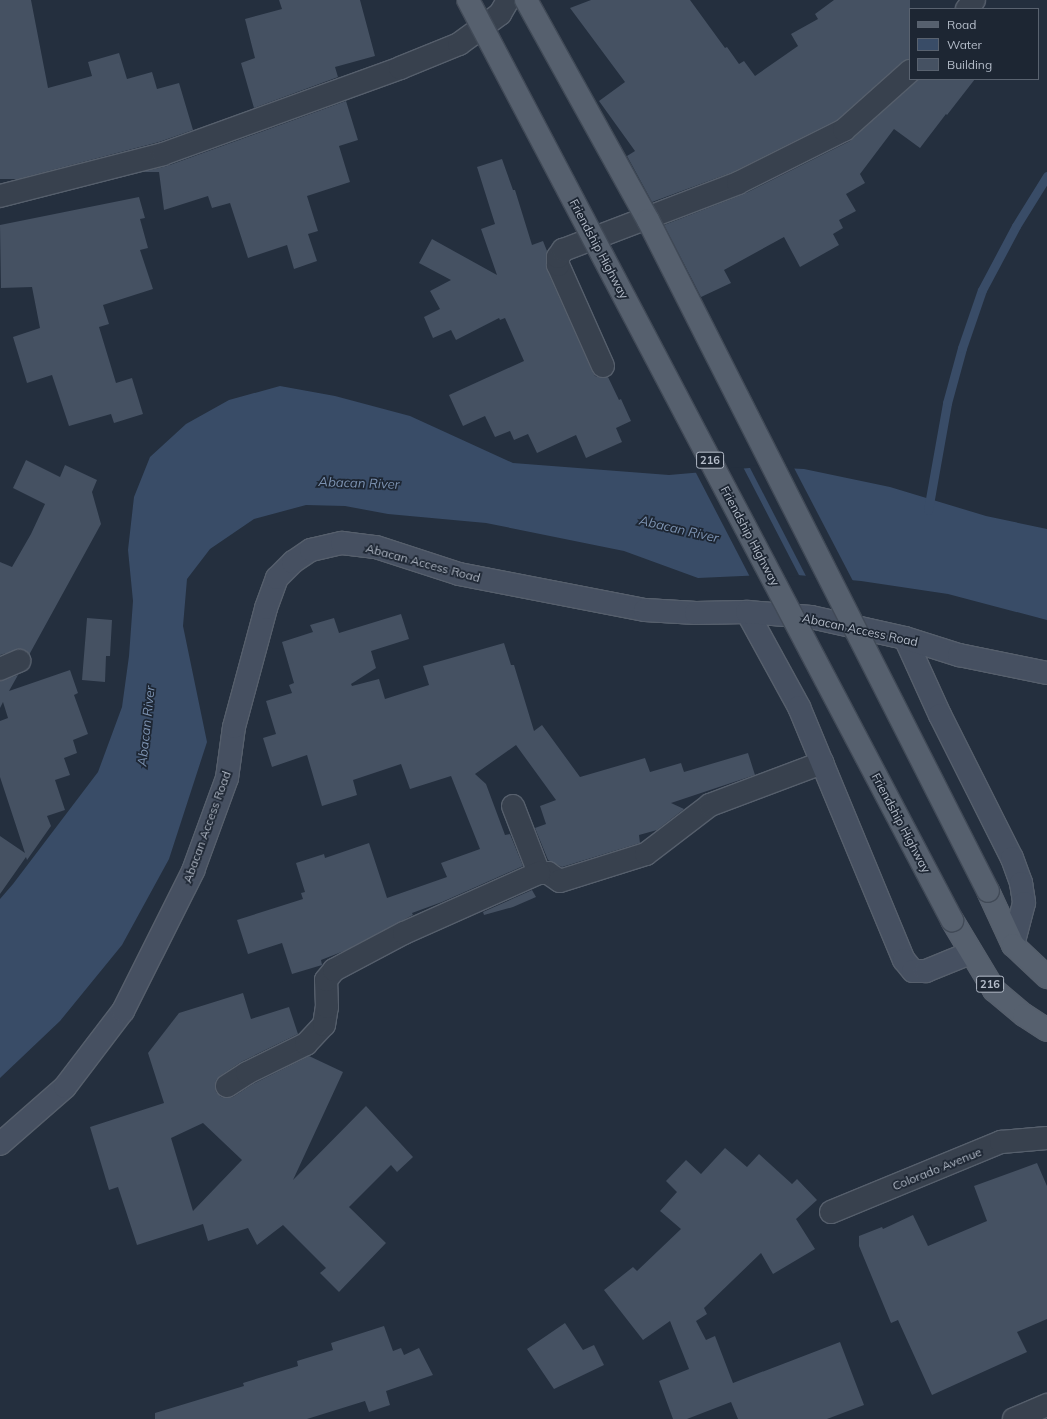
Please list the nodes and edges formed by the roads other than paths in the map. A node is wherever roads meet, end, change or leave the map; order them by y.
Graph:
1 (468, 0) edge
2 (508, 0) edge
3 (526, 0) edge
4 (974, 0) edge
5 (968, 8) edge
6 (909, 72) edge
7 (0, 196) edge
8 (603, 366) dead end
9 (747, 612) junction
10 (905, 638) junction
11 (1047, 673) edge
12 (822, 763) junction
13 (513, 806) dead end
14 (539, 873) junction
15 (1013, 945) junction
16 (970, 953) junction
17 (1047, 977) edge
18 (1047, 1030) edge
19 (227, 1086) dead end
20 (1047, 1138) edge
21 (0, 1144) edge
22 (831, 1212) dead end
23 (1047, 1405) edge
24 (1014, 1419) edge

1 - 16 main road, Friendship Highway / 216, bridge
2 - 7 street
3 - 15 main road, bridge
4 - 5 street
6 - 8 street
9 - 10 street, Abacan Access Road
9 - 12 street
9 - 21 street, Abacan Access Road
10 - 11 street, Abacan Access Road
10 - 15 street
12 - 14 street
12 - 16 street
13 - 14 street
14 - 19 street
15 - 17 main road
16 - 18 main road, Friendship Highway / 216
20 - 22 street, Colorado Avenue
23 - 24 street

